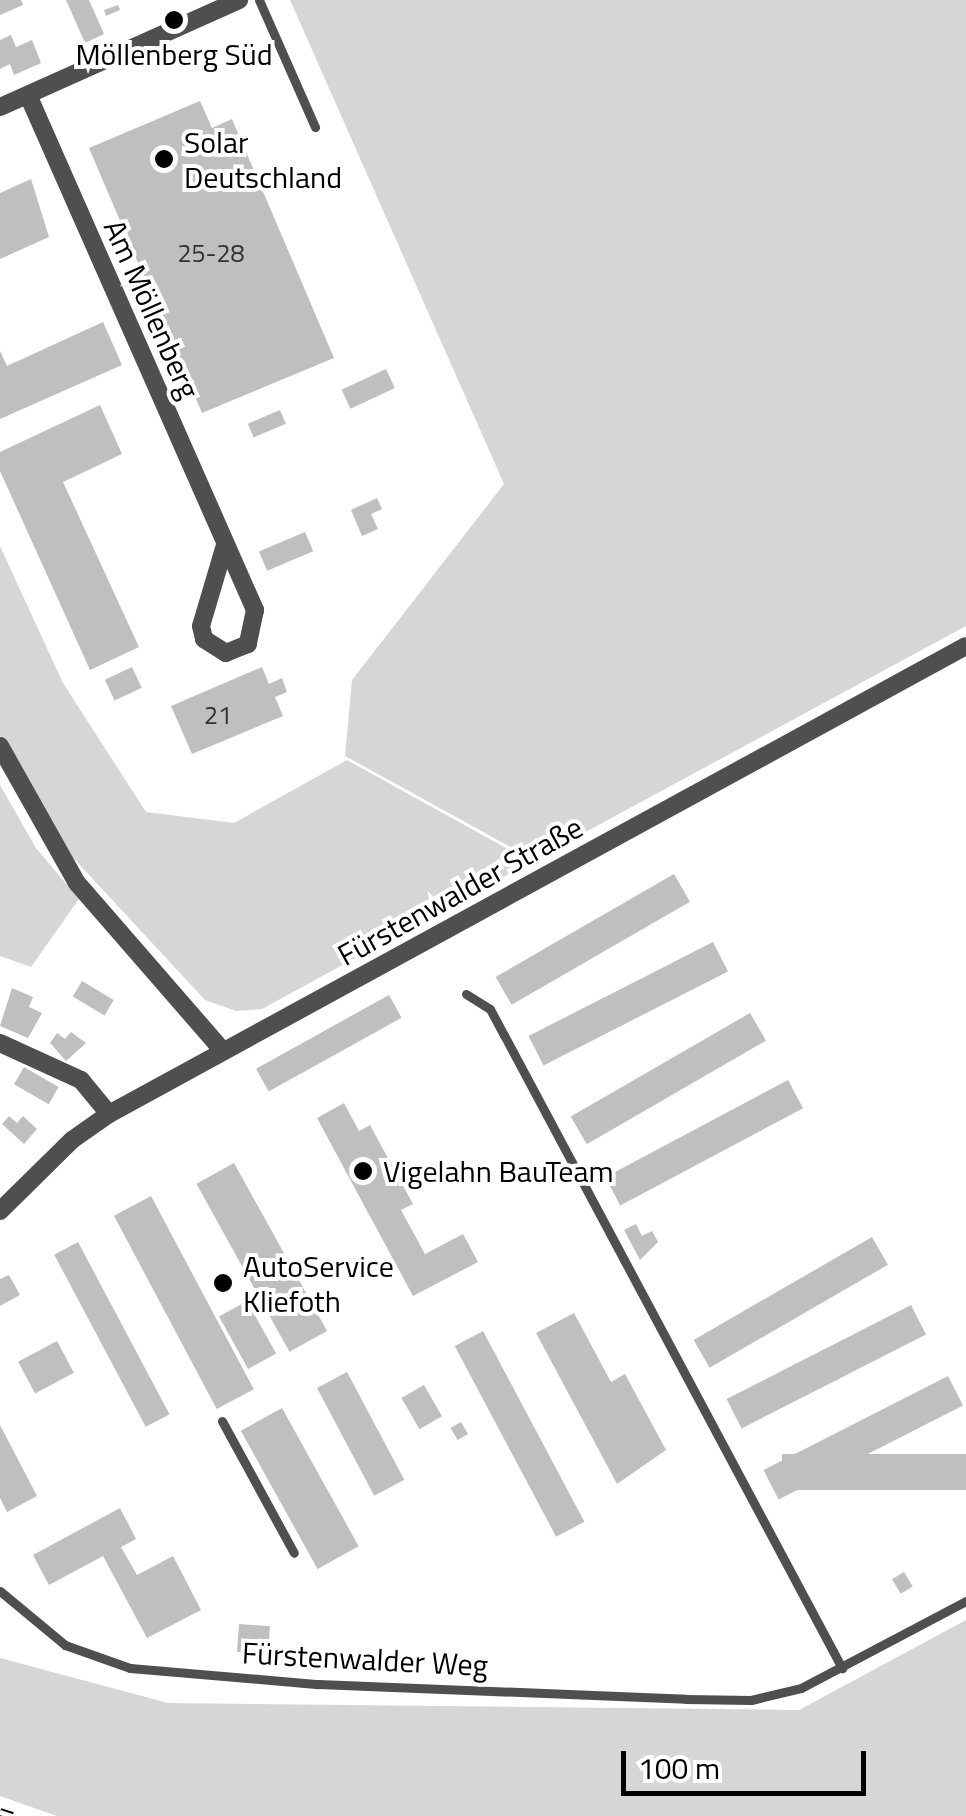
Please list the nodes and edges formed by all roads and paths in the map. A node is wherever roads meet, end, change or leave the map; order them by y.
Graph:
1 (238, 0) edge
2 (259, 0) edge
3 (28, 95) junction
4 (0, 107) edge
5 (315, 127) dead end
6 (225, 545) junction
7 (966, 646) edge
8 (0, 746) edge
9 (466, 994) dead end
10 (0, 1043) edge
11 (222, 1050) junction
12 (108, 1114) junction
13 (0, 1211) edge
14 (222, 1420) dead end
15 (294, 1553) dead end
16 (0, 1591) edge
17 (966, 1601) edge
18 (842, 1668) junction

1 - 3 street
2 - 5 lane
3 - 4 street
3 - 6 street, Am Möllenberg
6 - 6 street, Am Möllenberg
7 - 11 street, Fürstenwalder Straße
8 - 11 street
9 - 18 lane
10 - 12 street
11 - 12 street, Fürstenwalder Straße
12 - 13 street, Fürstenwalder Straße
14 - 15 lane
16 - 18 lane, Fürstenwalder Weg
17 - 18 lane, Fürstenwalder Weg

